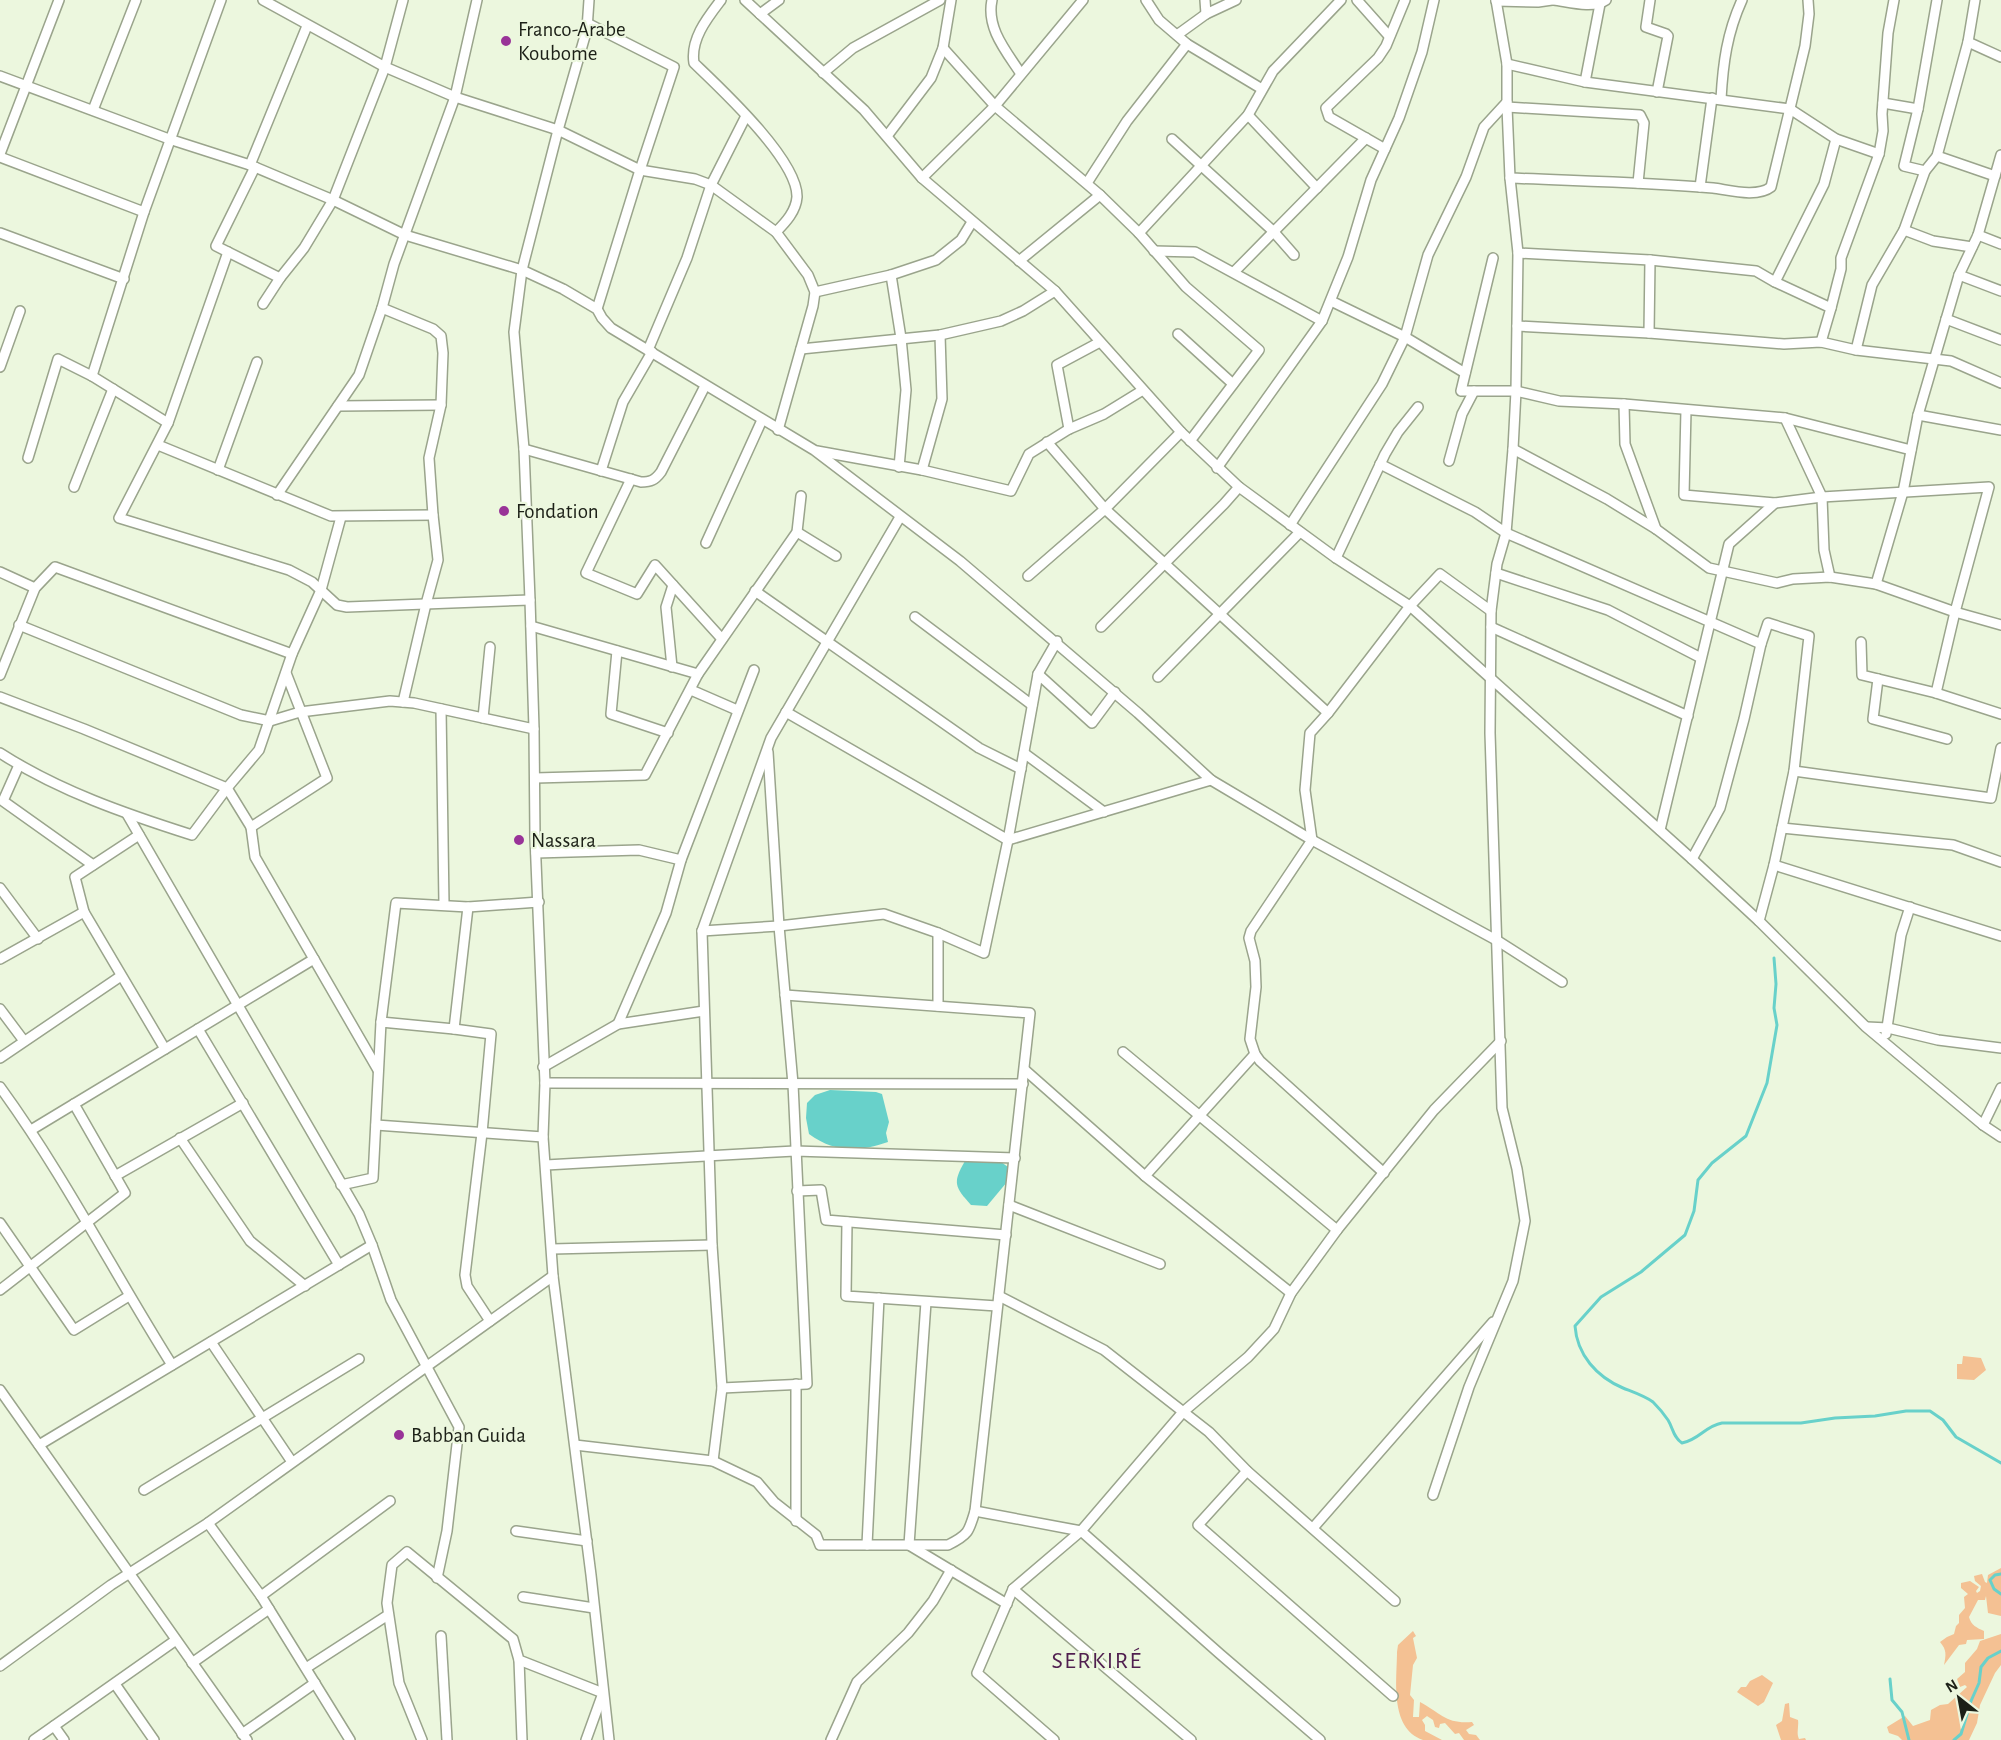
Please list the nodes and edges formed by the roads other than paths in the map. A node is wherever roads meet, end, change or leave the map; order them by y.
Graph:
1 (58, 0) edge
2 (136, 0) edge
3 (221, 0) edge
4 (263, 0) edge
5 (403, 0) edge
6 (477, 0) edge
7 (589, 0) edge
8 (721, 0) edge
9 (745, 0) edge
10 (778, 0) edge
11 (939, 0) edge
12 (951, 0) edge
13 (992, 0) edge
14 (1083, 0) edge
15 (1146, 0) edge
16 (1205, 0) edge
17 (1236, 0) edge
18 (1341, 0) edge
19 (1357, 0) edge
20 (1405, 0) edge
21 (1434, 0) edge
22 (1553, 0) edge
23 (1650, 0) edge
24 (1742, 0) edge
25 (1808, 0) edge
26 (1894, 0) edge
27 (1937, 0) edge
28 (1975, 0) edge
29 (1496, 1) edge
30 (1603, 2) edge
31 (760, 14) junction
32 (1206, 14) junction
33 (588, 23) junction
34 (307, 26) junction
35 (1177, 35) junction
36 (1389, 36) junction
37 (1968, 42) junction
38 (1187, 44) junction
39 (943, 48) junction
40 (2001, 57) edge
41 (1508, 64) junction
42 (384, 67) junction
43 (823, 73) junction
44 (1021, 74) junction
45 (0, 76) edge
46 (1585, 82) junction
47 (26, 87) junction
48 (1262, 89) junction
49 (1657, 92) junction
50 (455, 97) junction
51 (1717, 98) junction
52 (1883, 104) junction
53 (1507, 105) junction
54 (995, 106) junction
55 (1790, 109) junction
56 (1918, 109) junction
57 (93, 110) junction
58 (1248, 115) junction
59 (746, 116) junction
60 (558, 130) junction
61 (887, 136) junction
62 (1366, 138) junction
63 (169, 139) junction
64 (1172, 139) dead end
65 (1836, 139) junction
66 (1385, 149) junction
67 (1879, 154) junction
68 (0, 155) edge
69 (2001, 155) edge
70 (1937, 156) junction
71 (1201, 164) junction
72 (252, 166) junction
73 (640, 170) junction
74 (1925, 171) junction
75 (1995, 176) junction
76 (922, 178) junction
77 (1510, 178) junction
78 (1087, 183) junction
79 (1638, 183) junction
80 (711, 185) junction
81 (1700, 187) junction
82 (1317, 188) junction
83 (1100, 195) junction
84 (333, 200) junction
85 (144, 212) junction
86 (972, 222) junction
87 (1904, 230) junction
88 (1273, 231) junction
89 (0, 232) edge
90 (776, 232) junction
91 (1139, 234) junction
92 (405, 235) junction
93 (1978, 235) junction
94 (2001, 244) edge
95 (1972, 247) junction
96 (1154, 250) junction
97 (228, 252) junction
98 (1518, 253) junction
99 (1294, 255) dead end
100 (1493, 258) dead end
101 (1650, 260) junction
102 (1019, 261) junction
103 (522, 270) junction
104 (1234, 272) junction
105 (891, 275) junction
106 (1959, 275) junction
107 (280, 278) junction
108 (124, 279) junction
109 (1775, 282) junction
110 (1055, 291) junction
111 (2001, 291) edge
112 (815, 292) junction
113 (1331, 300) junction
114 (263, 304) dead end
115 (382, 308) junction
116 (1831, 308) junction
117 (597, 309) junction
118 (20, 311) dead end
119 (1946, 319) junction
120 (1322, 321) junction
121 (1517, 327) junction
122 (1649, 333) junction
123 (1178, 334) dead end
124 (940, 335) junction
125 (1405, 337) junction
126 (901, 338) junction
127 (2001, 340) edge
128 (1100, 342) junction
129 (1821, 342) junction
130 (801, 349) junction
131 (1856, 350) junction
132 (650, 351) junction
133 (1935, 359) junction
134 (257, 362) dead end
135 (0, 367) edge
136 (1465, 373) junction
137 (92, 376) junction
138 (2001, 383) edge
139 (1233, 384) junction
140 (705, 386) junction
141 (113, 389) junction
142 (1143, 390) junction
143 (1474, 391) junction
144 (1516, 391) junction
145 (1624, 404) junction
146 (441, 405) junction
147 (338, 406) junction
148 (1418, 407) dead end
149 (1686, 410) junction
150 (1918, 415) junction
151 (1785, 418) junction
152 (762, 420) junction
153 (168, 423) junction
154 (1069, 429) junction
155 (778, 430) junction
156 (2001, 430) edge
157 (1180, 432) junction
158 (1190, 441) junction
159 (1047, 442) junction
160 (158, 445) junction
161 (524, 449) junction
162 (1513, 449) junction
163 (814, 450) junction
164 (1911, 450) junction
165 (28, 458) dead end
166 (1449, 461) dead end
167 (1380, 464) junction
168 (899, 467) junction
169 (1217, 468) junction
170 (218, 470) junction
171 (922, 470) junction
172 (601, 471) junction
173 (631, 479) junction
174 (74, 487) dead end
175 (1239, 488) junction
176 (1903, 492) junction
177 (277, 495) junction
178 (801, 496) dead end
179 (1822, 497) junction
180 (1775, 503) junction
181 (1105, 509) junction
182 (433, 515) junction
183 (341, 517) junction
184 (900, 517) junction
185 (1290, 525) junction
186 (1656, 529) junction
187 (797, 532) junction
188 (1300, 532) junction
189 (1506, 533) junction
190 (706, 543) dead end
191 (836, 556) dead end
192 (1336, 558) junction
193 (1164, 564) junction
194 (1722, 571) junction
195 (0, 573) edge
196 (1496, 573) junction
197 (1028, 576) dead end
198 (1830, 577) junction
199 (1876, 584) junction
200 (673, 585) junction
201 (34, 588) junction
202 (321, 590) junction
203 (755, 591) junction
204 (530, 600) junction
205 (426, 604) junction
206 (1410, 606) junction
207 (1491, 611) junction
208 (1955, 612) junction
209 (1220, 614) junction
210 (915, 617) dead end
211 (1710, 622) junction
212 (2001, 625) edge
213 (19, 626) junction
214 (531, 626) junction
215 (1101, 627) dead end
216 (1491, 627) junction
217 (722, 639) junction
218 (828, 641) junction
219 (1057, 641) junction
220 (1861, 642) dead end
221 (1761, 644) junction
222 (490, 647) dead end
223 (617, 651) junction
224 (292, 654) junction
225 (1701, 658) junction
226 (672, 667) junction
227 (754, 670) dead end
228 (286, 673) junction
229 (698, 674) junction
230 (1038, 674) junction
231 (0, 675) edge
232 (1158, 678) dead end
233 (1490, 678) junction
234 (1878, 679) junction
235 (691, 690) junction
236 (1115, 692) junction
237 (1936, 693) junction
238 (0, 697) edge
239 (403, 702) junction
240 (1032, 705) junction
241 (441, 709) junction
242 (737, 710) junction
243 (300, 712) junction
244 (786, 712) junction
245 (1328, 713) junction
246 (2001, 714) edge
247 (1688, 716) junction
248 (483, 718) junction
249 (270, 721) junction
250 (534, 729) junction
251 (668, 733) junction
252 (1947, 739) dead end
253 (768, 747) junction
254 (0, 753) edge
255 (1024, 753) junction
256 (2000, 754) edge
257 (19, 765) junction
258 (1021, 769) junction
259 (1794, 771) junction
260 (535, 777) junction
261 (1211, 780) junction
262 (227, 788) junction
263 (1104, 812) junction
264 (127, 814) junction
265 (251, 826) junction
266 (1782, 828) junction
267 (1660, 830) junction
268 (139, 835) junction
269 (1008, 840) junction
270 (1312, 840) junction
271 (536, 853) junction
272 (1692, 859) junction
273 (681, 860) junction
274 (2001, 862) edge
275 (93, 865) junction
276 (1774, 866) junction
277 (0, 888) edge
278 (539, 902) junction
279 (444, 904) junction
280 (468, 907) junction
281 (1910, 907) junction
282 (84, 912) junction
283 (1759, 921) junction
284 (779, 926) junction
285 (702, 932) junction
286 (938, 933) junction
287 (2001, 936) edge
288 (38, 939) junction
289 (1498, 941) junction
290 (0, 959) edge
291 (314, 959) junction
292 (121, 976) junction
293 (1562, 982) dead end
294 (785, 994) junction
295 (237, 1005) junction
296 (938, 1006) junction
297 (0, 1009) edge
298 (704, 1011) junction
299 (381, 1022) junction
300 (618, 1024) junction
301 (1866, 1027) junction
302 (1887, 1028) junction
303 (198, 1029) junction
304 (454, 1029) junction
305 (24, 1041) junction
306 (1501, 1041) junction
307 (1885, 1041) junction
308 (2001, 1048) edge
309 (165, 1049) junction
310 (1123, 1052) dead end
311 (1255, 1054) junction
312 (0, 1058) edge
313 (543, 1067) junction
314 (1025, 1070) junction
315 (379, 1071) junction
316 (544, 1083) junction
317 (707, 1084) junction
318 (793, 1084) junction
319 (1023, 1084) junction
320 (0, 1087) edge
321 (2001, 1088) edge
322 (243, 1103) junction
323 (74, 1104) junction
324 (1199, 1116) junction
325 (376, 1125) junction
326 (1983, 1125) junction
327 (31, 1130) junction
328 (482, 1132) junction
329 (543, 1137) junction
330 (2001, 1137) edge
331 (180, 1138) junction
332 (795, 1151) junction
333 (709, 1157) junction
334 (1015, 1158) junction
335 (546, 1165) junction
336 (1384, 1173) junction
337 (115, 1176) junction
338 (1145, 1176) junction
339 (341, 1185) junction
340 (797, 1191) junction
341 (1009, 1205) junction
342 (847, 1222) junction
343 (0, 1223) edge
344 (86, 1223) junction
345 (1337, 1230) junction
346 (1006, 1235) junction
347 (372, 1245) junction
348 (712, 1245) junction
349 (552, 1249) junction
350 (1161, 1264) dead end
351 (339, 1265) junction
352 (30, 1267) junction
353 (553, 1276) junction
354 (305, 1286) junction
355 (0, 1290) edge
356 (1291, 1293) junction
357 (129, 1296) junction
358 (879, 1298) junction
359 (998, 1301) junction
360 (926, 1302) junction
361 (1499, 1316) junction
362 (490, 1321) junction
363 (211, 1342) junction
364 (359, 1359) dead end
365 (172, 1365) junction
366 (426, 1366) junction
367 (796, 1384) junction
368 (722, 1388) junction
369 (0, 1390) edge
370 (1183, 1412) junction
371 (261, 1419) junction
372 (39, 1445) junction
373 (575, 1445) junction
374 (713, 1461) junction
375 (292, 1462) junction
376 (1247, 1471) junction
377 (144, 1490) dead end
378 (1433, 1495) dead end
379 (390, 1501) dead end
380 (975, 1511) junction
381 (796, 1521) junction
382 (208, 1523) junction
383 (1312, 1528) junction
384 (1081, 1530) junction
385 (516, 1531) dead end
386 (587, 1541) junction
387 (867, 1545) junction
388 (909, 1545) junction
389 (951, 1570) junction
390 (129, 1574) junction
391 (437, 1578) junction
392 (1013, 1589) junction
393 (261, 1596) junction
394 (523, 1598) dead end
395 (1395, 1600) dead end
396 (1007, 1604) junction
397 (594, 1608) junction
398 (269, 1609) junction
399 (388, 1615) junction
400 (441, 1636) dead end
401 (176, 1640) junction
402 (519, 1660) junction
403 (192, 1663) junction
404 (0, 1666) edge
405 (306, 1668) junction
406 (315, 1683) junction
407 (116, 1684) junction
408 (603, 1693) junction
409 (1393, 1696) dead end
410 (54, 1726) junction
411 (244, 1737) edge
412 (34, 1740) edge
413 (64, 1740) edge
414 (154, 1740) edge
415 (350, 1740) edge
416 (422, 1740) edge
417 (447, 1740) edge
418 (522, 1740) edge
419 (586, 1740) edge
420 (609, 1740) edge
421 (831, 1740) edge
422 (1054, 1740) edge
423 (1191, 1740) edge
424 (1320, 1740) edge

1 - 47 street
2 - 57 street
3 - 63 street
4 - 34 street
5 - 42 street
6 - 50 street
7 - 33 street
8 - 59 street
9 - 31 street
10 - 31 street
11 - 43 street
12 - 39 street
13 - 44 street
14 - 44 street
15 - 35 street
16 - 32 street
17 - 32 street
18 - 48 street
19 - 36 street
20 - 36 street
21 - 66 street
22 - 29 street
22 - 30 street
23 - 49 street
24 - 51 street
25 - 55 street
26 - 52 street
27 - 56 street
28 - 37 street
29 - 41 street
30 - 46 street
31 - 43 street
32 - 35 street
33 - 60 street
33 - 73 street
34 - 42 street
34 - 72 street
35 - 38 street
36 - 62 street
37 - 40 street
37 - 70 street
38 - 48 street
38 - 78 street
39 - 54 street
39 - 61 street
41 - 46 street
41 - 53 street
42 - 50 street
42 - 84 street
43 - 61 street
44 - 54 street
45 - 47 street
46 - 49 street
47 - 57 street
47 - 68 street
48 - 58 street
49 - 51 street
50 - 60 street
50 - 92 street
51 - 55 street
51 - 81 street
52 - 56 street
52 - 67 street
53 - 77 street
53 - 79 street
53 - 125 street
54 - 76 street
54 - 78 street
55 - 65 street
55 - 81 street
56 - 74 street
57 - 63 street
58 - 71 street
58 - 82 street
59 - 80 street
59 - 90 street
60 - 73 street
60 - 103 street
61 - 76 street
62 - 66 street
62 - 82 street
63 - 72 street
63 - 85 street
64 - 71 street
65 - 67 street
65 - 109 street
66 - 113 street
67 - 116 street
68 - 85 street
69 - 75 street
70 - 74 street
70 - 75 street
71 - 88 street
71 - 91 street
72 - 84 street
72 - 97 street
73 - 80 street
73 - 117 street
74 - 87 street
75 - 93 street
76 - 86 street
77 - 79 street
77 - 98 street
78 - 83 street
79 - 81 street
80 - 90 street
80 - 132 street
82 - 88 street
83 - 91 street
83 - 102 street
84 - 92 street
84 - 107 street
85 - 108 street
86 - 102 street
86 - 105 street
87 - 95 street
87 - 131 street
88 - 99 street
88 - 104 street
89 - 108 street
90 - 112 street
91 - 96 street
92 - 103 street
92 - 115 street
93 - 94 street
93 - 95 street
95 - 106 street
96 - 104 street
96 - 139 street
97 - 107 street
97 - 153 street
98 - 101 street
98 - 121 street
100 - 136 street
101 - 109 street
101 - 122 street
102 - 110 street
103 - 117 street
103 - 161 street
104 - 120 street
105 - 112 street
105 - 126 street
106 - 111 street
106 - 119 street
107 - 114 street
108 - 137 street
109 - 116 street
110 - 124 street
110 - 128 street
112 - 130 street
113 - 120 street
113 - 125 street
115 - 146 street
115 - 147 street
116 - 129 street
117 - 132 street
118 - 135 street
119 - 127 street
119 - 133 street
120 - 169 street
121 - 122 street
121 - 144 street
122 - 129 street
123 - 139 street
124 - 126 street
124 - 171 street
125 - 136 street
125 - 185 street
126 - 130 street
126 - 168 street
128 - 142 street
128 - 154 street
129 - 131 street
130 - 155 street
131 - 133 street
132 - 140 street
132 - 172 street
133 - 138 street
133 - 150 street
134 - 170 street
136 - 143 street
137 - 141 street
137 - 165 street
139 - 158 street
140 - 152 street
140 - 173 street
141 - 153 street
141 - 174 street
142 - 154 street
142 - 157 street
143 - 144 street
143 - 166 street
144 - 145 street
144 - 162 street
145 - 149 street
145 - 186 street
146 - 147 street
146 - 182 street
147 - 177 street
148 - 167 street
149 - 151 street
149 - 180 street
150 - 156 street
150 - 164 street
151 - 164 street
151 - 179 street
152 - 155 street
152 - 190 street
153 - 160 street
154 - 159 street
155 - 163 street
157 - 158 street
157 - 181 street
158 - 169 street
159 - 171 street
159 - 181 street
160 - 170 street
160 - 202 street
161 - 172 street
161 - 204 street
162 - 186 street
162 - 189 street
163 - 168 street
163 - 184 street
164 - 176 street
167 - 189 street
167 - 192 street
168 - 171 street
169 - 175 street
170 - 177 street
172 - 173 street
173 - 200 street
175 - 185 street
175 - 193 street
176 - 179 street
176 - 199 street
176 - 208 street
177 - 183 street
178 - 187 street
179 - 180 street
179 - 198 street
180 - 194 street
181 - 193 street
181 - 197 street
182 - 183 street
182 - 205 street
183 - 202 street
184 - 218 street
184 - 219 street
185 - 188 street
186 - 194 street
187 - 191 street
187 - 203 street
188 - 192 street
188 - 209 street
189 - 196 street
189 - 211 street
192 - 206 street
193 - 209 street
193 - 215 street
194 - 198 street
194 - 211 street
195 - 201 street
196 - 207 street
196 - 225 street
198 - 199 street
199 - 208 street
200 - 217 street
200 - 226 street
201 - 213 street
201 - 224 street
202 - 205 street
202 - 224 street
203 - 217 street
203 - 218 street
204 - 205 street
204 - 214 street
205 - 239 street
206 - 207 street
206 - 233 street
206 - 245 street
207 - 216 street
208 - 212 street
208 - 237 street
209 - 232 street
209 - 245 street
210 - 240 street
211 - 221 street
211 - 225 street
213 - 231 street
213 - 249 street
214 - 223 street
214 - 250 street
216 - 233 street
216 - 247 street
217 - 229 street
218 - 244 street
218 - 258 street
219 - 230 street
219 - 236 street
220 - 234 street
221 - 259 street
221 - 272 street
222 - 248 street
223 - 226 street
223 - 251 street
224 - 228 street
225 - 247 street
226 - 229 street
227 - 242 street
228 - 243 street
228 - 249 street
229 - 235 street
230 - 236 street
230 - 240 street
233 - 267 street
233 - 289 street
234 - 237 street
234 - 252 street
235 - 242 street
235 - 251 street
236 - 261 street
237 - 246 street
238 - 262 street
239 - 241 street
239 - 243 street
240 - 255 street
241 - 248 street
241 - 279 street
242 - 273 street
243 - 249 street
243 - 265 street
244 - 253 street
244 - 269 street
245 - 270 street
247 - 267 street
248 - 250 street
249 - 262 street
250 - 260 street
251 - 260 street
253 - 284 street
253 - 285 street
254 - 257 street
255 - 258 street
255 - 263 street
256 - 259 street
257 - 264 street
257 - 275 street
258 - 269 street
259 - 266 street
260 - 271 street
261 - 263 street
261 - 270 street
262 - 264 street
262 - 265 street
263 - 269 street
264 - 268 street
265 - 291 street
266 - 274 street
266 - 276 street
267 - 272 street
268 - 275 street
268 - 295 street
269 - 286 street
270 - 289 street
270 - 311 street
271 - 273 street
271 - 278 street
272 - 283 street
273 - 300 street
275 - 282 street
276 - 281 street
276 - 283 street
277 - 288 street
278 - 280 street
278 - 313 street
279 - 280 street
279 - 299 street
280 - 304 street
281 - 287 street
281 - 302 street
282 - 288 street
282 - 292 street
283 - 301 street
284 - 285 street
284 - 286 street
284 - 294 street
285 - 298 street
286 - 296 street
288 - 290 street
289 - 293 street
289 - 306 street
291 - 295 street
291 - 315 street
292 - 305 street
292 - 309 street
294 - 296 street
294 - 318 street
295 - 303 street
295 - 339 street
296 - 314 street
297 - 305 street
298 - 300 street
298 - 317 street
299 - 304 street
299 - 315 street
300 - 313 street
301 - 302 street
301 - 307 street
302 - 307 street
302 - 308 street
303 - 309 street
303 - 322 street
304 - 328 street
305 - 312 street
306 - 336 street
306 - 361 street
307 - 326 street
309 - 323 street
310 - 324 street
311 - 324 street
311 - 336 street
313 - 316 street
314 - 319 street
314 - 338 street
315 - 325 street
316 - 317 street
316 - 329 street
317 - 318 street
317 - 333 street
318 - 319 street
318 - 332 street
319 - 334 street
320 - 327 street
321 - 326 street
322 - 331 street
322 - 351 street
323 - 327 street
323 - 337 street
324 - 338 street
324 - 345 street
325 - 328 street
325 - 339 street
326 - 330 street
327 - 344 street
328 - 329 street
328 - 362 street
329 - 335 street
331 - 337 street
331 - 354 street
332 - 333 street
332 - 334 street
332 - 340 street
333 - 335 street
333 - 348 street
334 - 341 street
335 - 349 street
336 - 345 street
337 - 344 street
338 - 356 street
339 - 347 street
340 - 342 street
340 - 367 street
341 - 346 street
341 - 350 street
342 - 346 street
342 - 358 street
343 - 352 street
344 - 352 street
344 - 357 street
345 - 356 street
346 - 359 street
347 - 351 street
347 - 366 street
348 - 349 street
348 - 368 street
349 - 353 street
351 - 354 street
352 - 355 street
352 - 357 street
353 - 362 street
353 - 373 street
354 - 363 street
356 - 370 street
357 - 365 street
358 - 360 street
358 - 387 street
359 - 360 street
359 - 370 street
359 - 380 street
360 - 388 street
361 - 378 street
361 - 383 street
362 - 366 street
363 - 365 street
363 - 371 street
364 - 371 street
365 - 372 street
366 - 375 street
366 - 391 street
367 - 368 street
367 - 381 street
368 - 374 street
369 - 372 street
370 - 376 street
370 - 384 street
371 - 375 street
371 - 377 street
372 - 390 street
373 - 374 street
373 - 386 street
374 - 381 street
375 - 382 street
376 - 383 street
376 - 409 street
379 - 393 street
380 - 384 street
380 - 388 street
381 - 387 street
382 - 390 street
382 - 393 street
383 - 395 street
384 - 392 street
384 - 424 street
385 - 386 street
386 - 397 street
387 - 388 street
388 - 389 street
389 - 396 street
389 - 421 street
390 - 401 street
390 - 404 street
391 - 399 street
391 - 402 street
392 - 396 street
392 - 423 street
393 - 398 street
394 - 397 street
396 - 422 street
397 - 408 street
398 - 403 street
398 - 405 street
399 - 405 street
399 - 416 street
400 - 417 street
401 - 403 street
401 - 407 street
402 - 408 street
402 - 418 street
403 - 411 street
405 - 406 street
406 - 411 street
406 - 415 street
407 - 410 street
407 - 414 street
408 - 419 street
408 - 420 street
410 - 412 street
410 - 413 street

